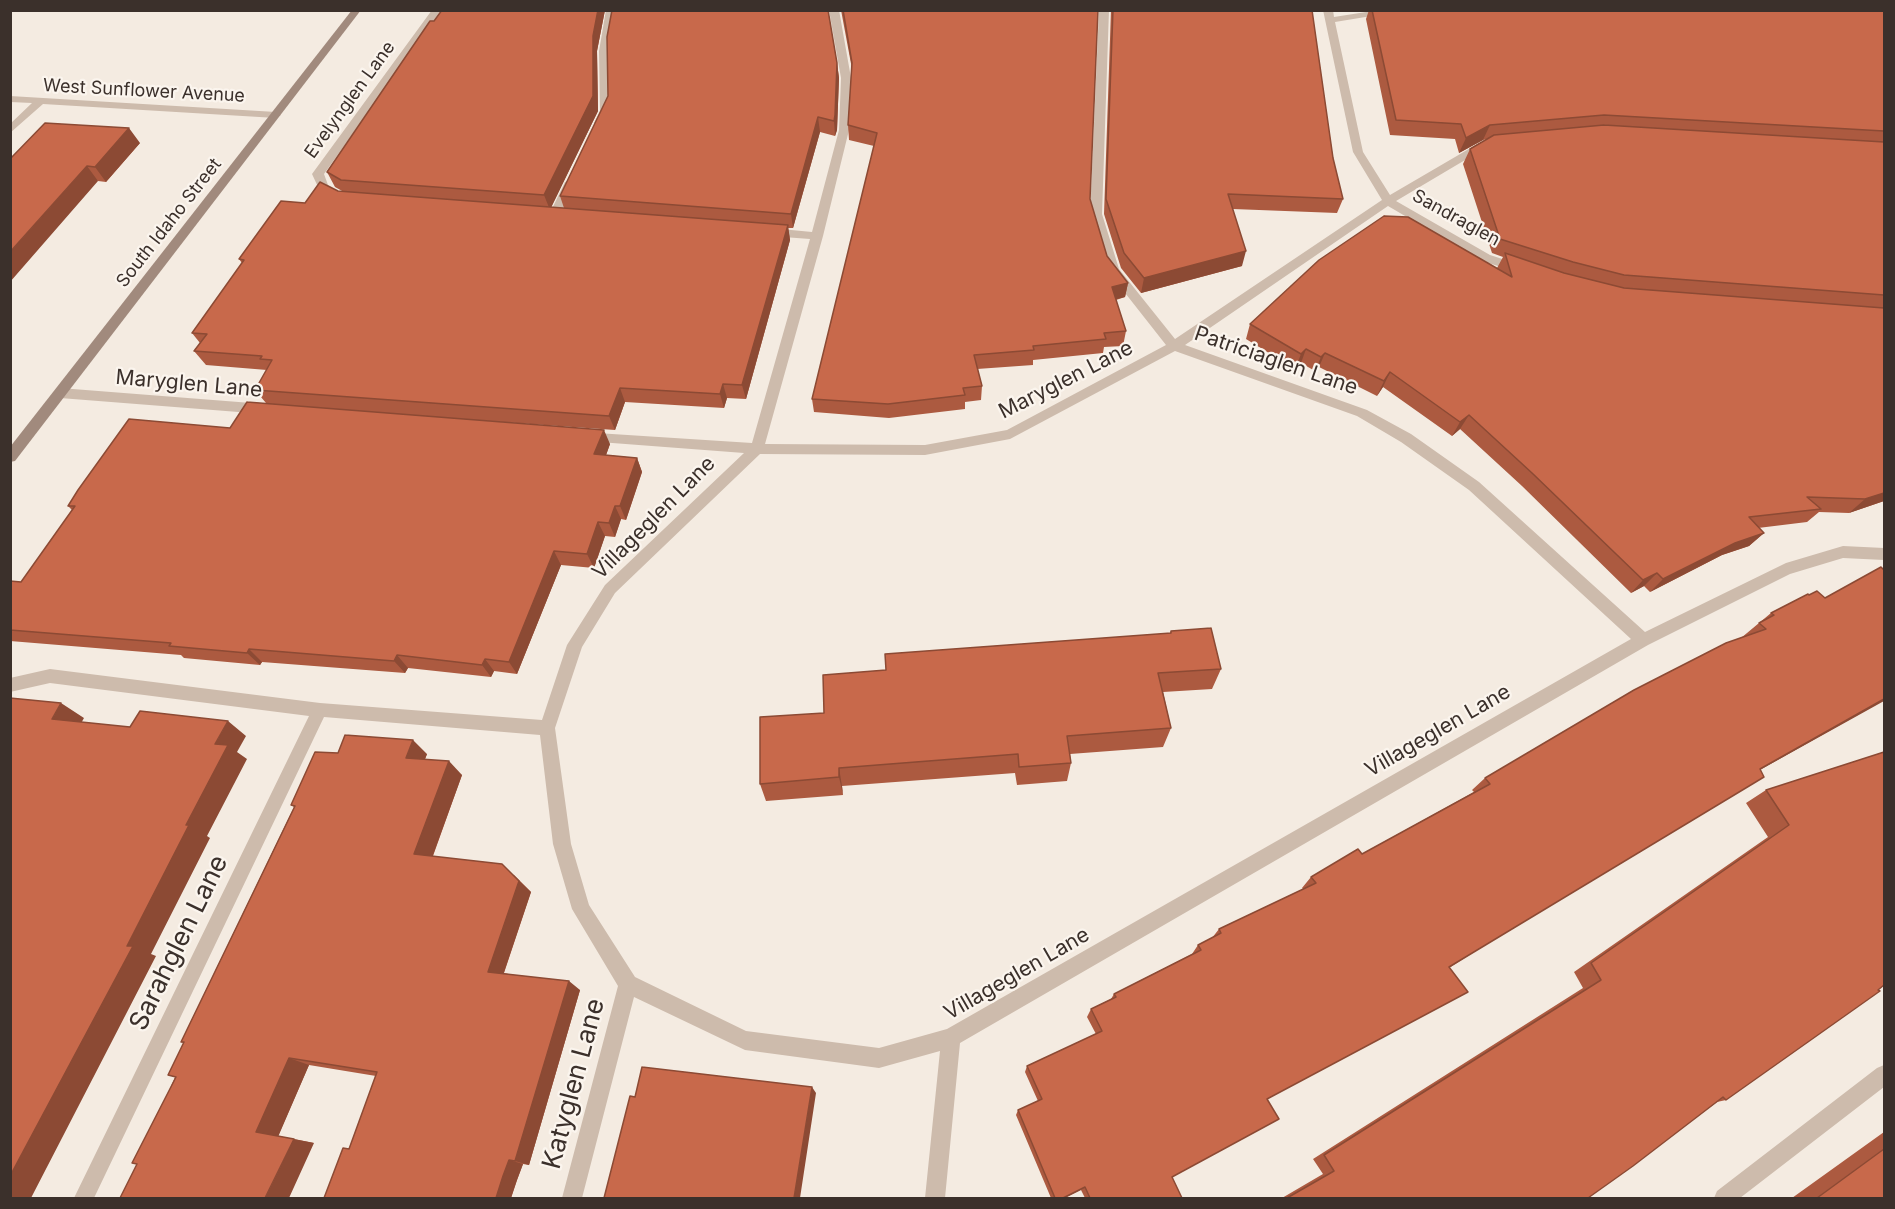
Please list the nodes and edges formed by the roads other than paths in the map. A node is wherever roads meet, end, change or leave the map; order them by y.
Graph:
1 (357, 10) edge
2 (436, 10) edge
3 (611, 10) edge
4 (834, 10) edge
5 (1104, 10) edge
6 (1404, 10) edge
7 (1329, 15) edge
8 (10, 99) edge
9 (40, 101) junction
10 (276, 115) junction
11 (10, 130) edge
12 (595, 132) edge
13 (1494, 144) edge
14 (575, 174) edge
15 (346, 200) edge
16 (1388, 201) junction
17 (555, 215) edge
18 (758, 231) edge
19 (817, 236) junction
20 (1528, 272) edge
21 (1174, 346) junction
22 (60, 393) junction
23 (283, 411) edge
24 (567, 434) edge
25 (757, 449) junction
26 (10, 457) edge
27 (1884, 554) edge
28 (1642, 640) junction
29 (10, 685) edge
30 (320, 710) junction
31 (547, 728) junction
32 (628, 984) junction
33 (951, 1038) junction
34 (1884, 1075) edge
35 (84, 1198) edge
36 (572, 1198) edge
37 (935, 1198) edge
38 (1724, 1198) edge

1 - 10 street, South Idaho Street
2 - 15 street, Evelynglen Lane
3 - 12 street
4 - 19 street
5 - 21 street, Patriciaglen Lane
6 - 7 street
7 - 16 street, Sandraglen
8 - 9 street, West Sunflower Avenue
9 - 10 street, West Sunflower Avenue
9 - 11 street
10 - 22 street, South Idaho Street
13 - 16 street, Maryglen Lane
14 - 17 street
16 - 20 street, Sandraglen
16 - 21 street, Maryglen Lane
18 - 19 street
19 - 25 street
21 - 25 street, Maryglen Lane
21 - 28 street, Patriciaglen Lane
22 - 23 street, Maryglen Lane
22 - 26 street, South Idaho Street
24 - 25 street, Maryglen Lane
25 - 31 street, Villageglen Lane
27 - 28 street, Villageglen Lane
28 - 33 street, Villageglen Lane
29 - 30 street
30 - 31 street
30 - 35 street, Sarahglen Lane
31 - 32 street, Villageglen Lane
32 - 33 street, Villageglen Lane
32 - 36 street, Katyglen Lane
33 - 37 street
34 - 38 street

